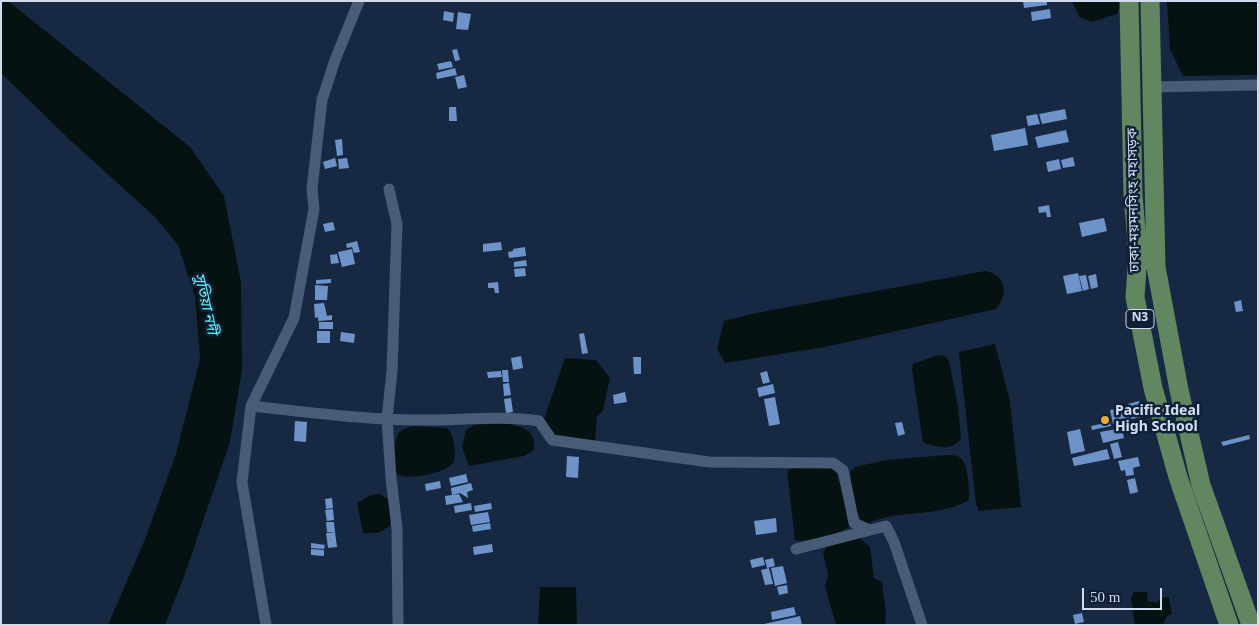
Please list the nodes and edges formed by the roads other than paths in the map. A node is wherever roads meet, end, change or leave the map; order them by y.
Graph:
1 (359, 1) edge
2 (1129, 1) edge
3 (1150, 1) edge
4 (1258, 85) edge
5 (1151, 87) junction
6 (389, 189) dead end
7 (251, 406) junction
8 (387, 419) junction
9 (869, 530) junction
10 (796, 549) dead end
11 (266, 625) edge
12 (398, 625) edge
13 (922, 625) edge
14 (1229, 625) edge
15 (1251, 625) edge

1 - 7 street
2 - 14 highway, ঢাকা-ময়মনসিংহ মহাসড়ক / N3
3 - 5 highway, ঢাকা-ময়মনসিংহ মহাসড়ক / N3
4 - 5 street
5 - 15 highway, ঢাকা-ময়মনসিংহ মহাসড়ক / N3
6 - 8 street
7 - 8 street
7 - 11 street
8 - 9 street
8 - 12 street
9 - 10 street
9 - 13 street

